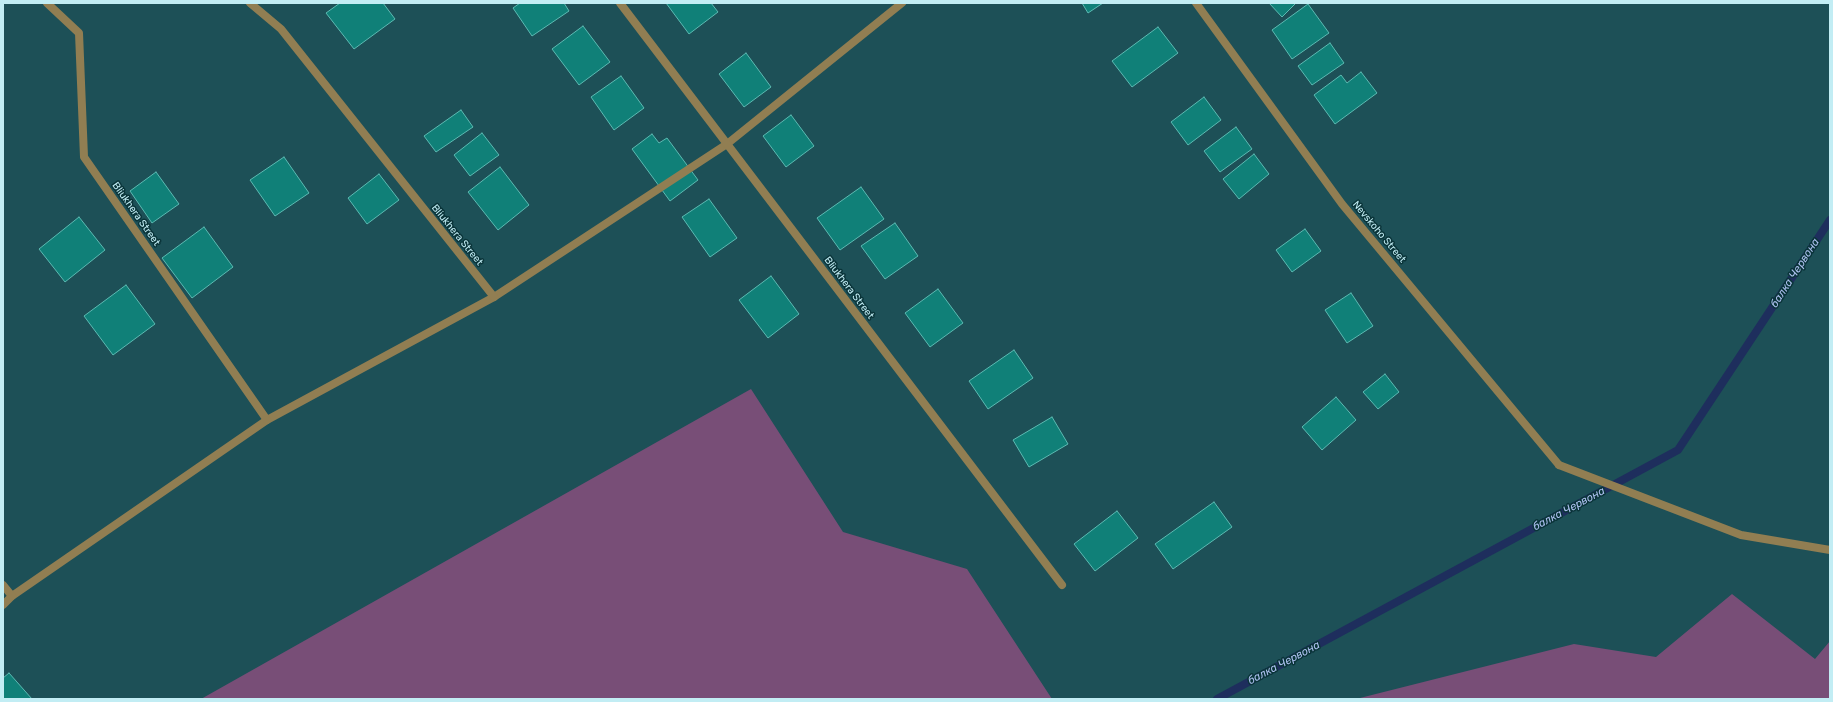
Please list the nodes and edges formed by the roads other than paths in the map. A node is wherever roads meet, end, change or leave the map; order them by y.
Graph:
1 (48, 3) edge
2 (250, 3) edge
3 (620, 3) edge
4 (902, 3) edge
5 (1196, 3) edge
6 (727, 144) junction
7 (494, 297) junction
8 (267, 420) junction
9 (1830, 550) edge
10 (3, 585) edge
11 (1062, 585) dead end
12 (12, 596) junction
13 (3, 605) edge

1 - 8 street, Bliukhera Street
2 - 7 street, Bliukhera Street
3 - 6 street, Bliukhera Street
4 - 6 street
5 - 9 street, Nevskoho Street
6 - 7 street
6 - 11 street, Bliukhera Street
7 - 8 street
8 - 12 street
10 - 12 street
12 - 13 street

